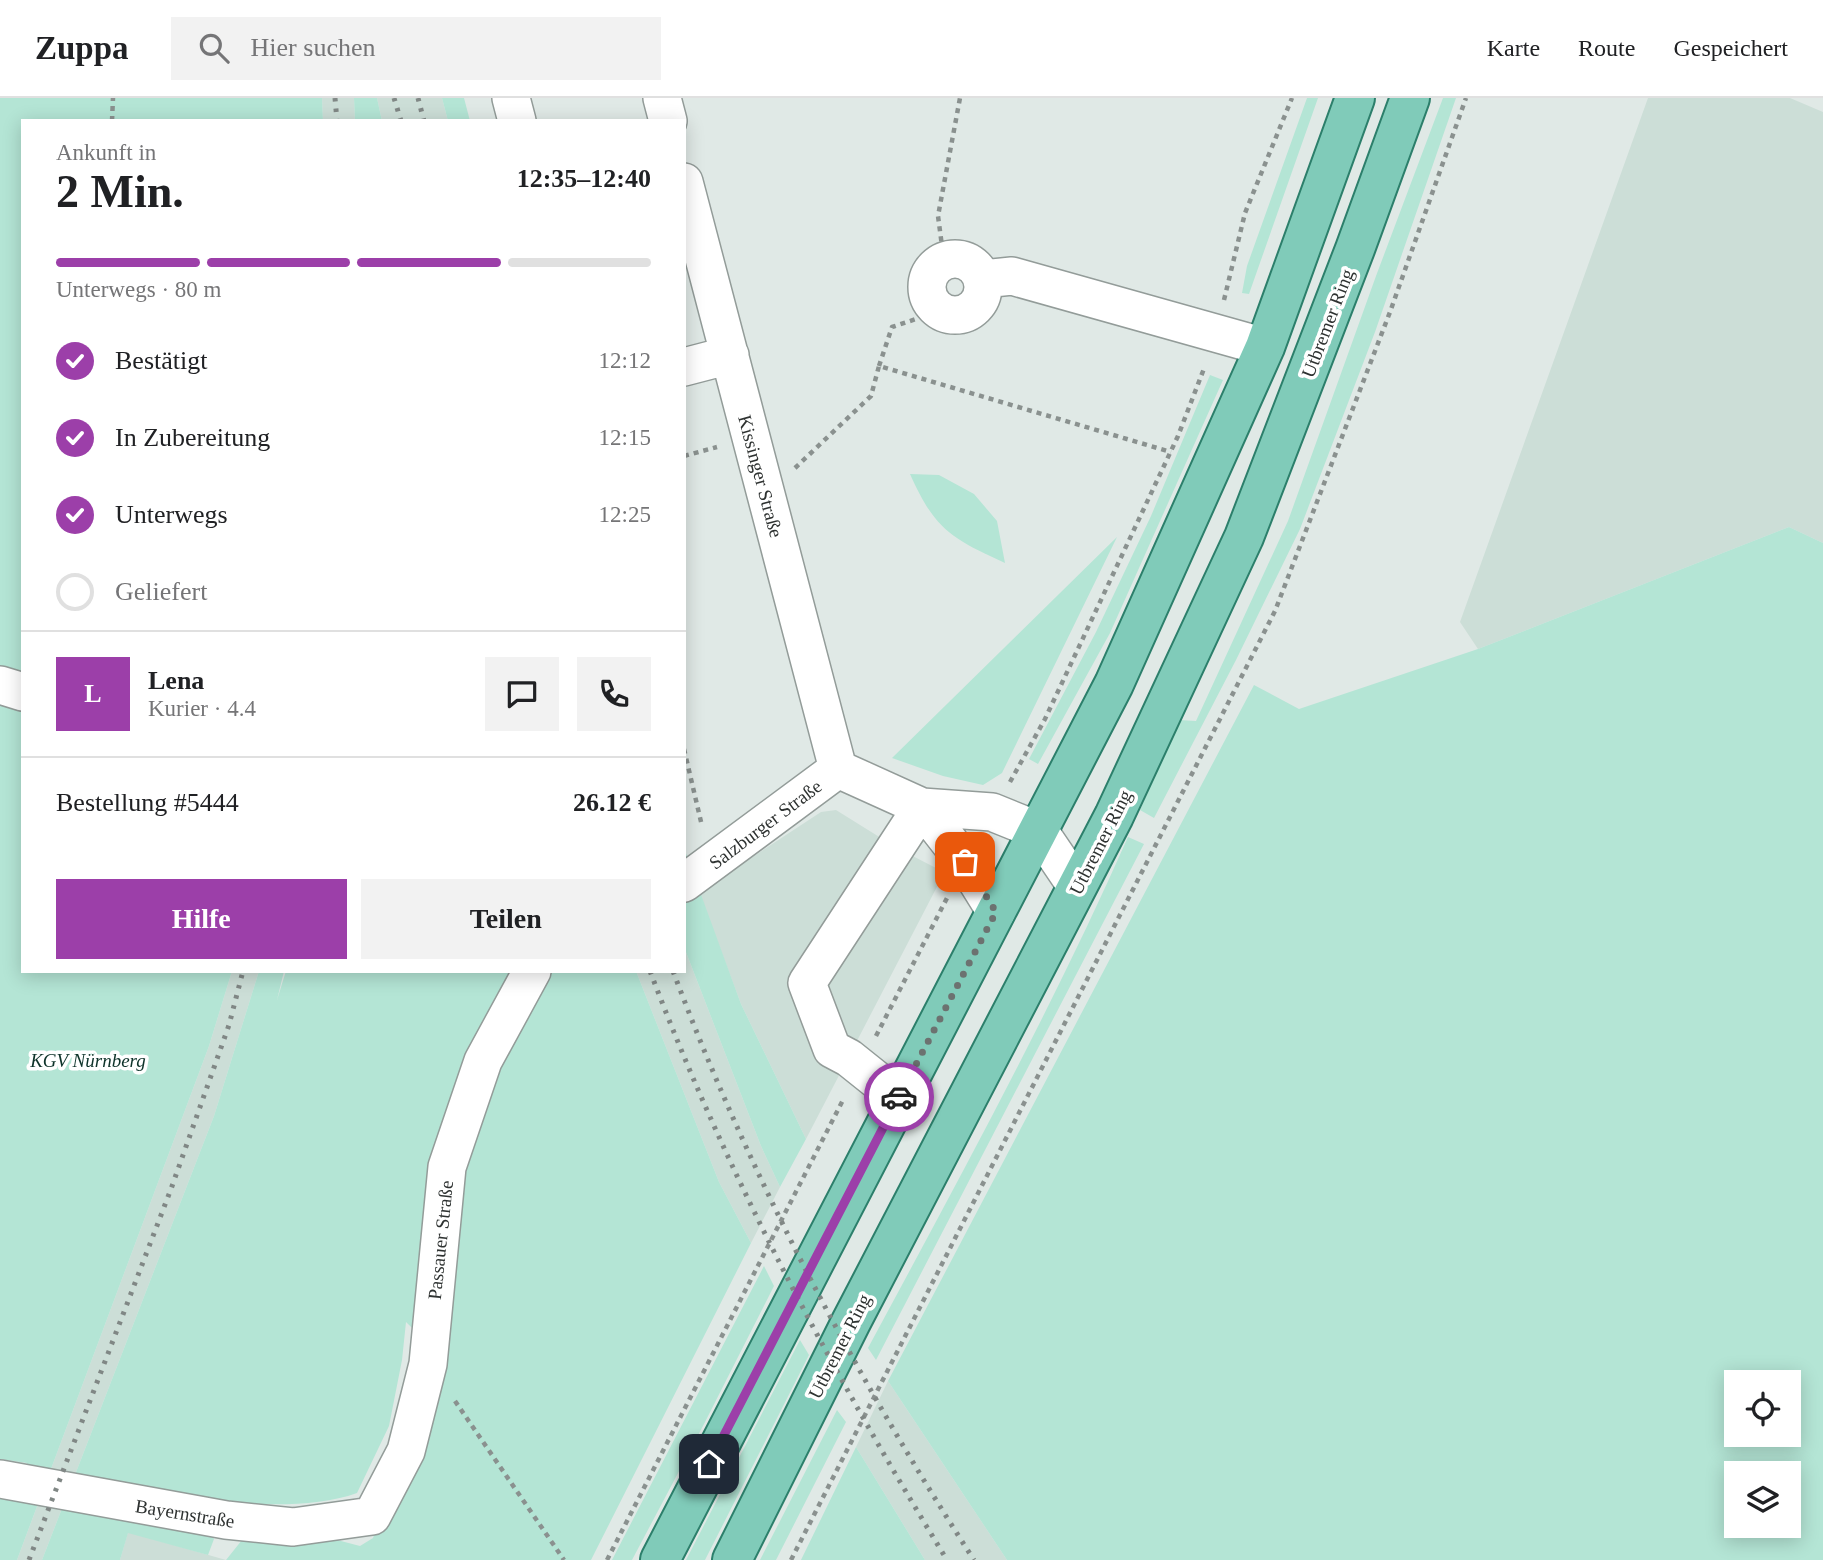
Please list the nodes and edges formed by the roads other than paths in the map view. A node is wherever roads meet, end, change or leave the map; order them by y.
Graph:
1 (511, 98) edge
2 (662, 98) edge
3 (1354, 98) edge
4 (1410, 98) edge
5 (516, 119) edge
6 (667, 119) edge
7 (686, 190) edge
8 (983, 279) junction
9 (1265, 347) junction
10 (730, 355) junction
11 (686, 366) edge
12 (0, 685) edge
13 (21, 691) edge
14 (838, 769) junction
15 (922, 807) junction
16 (1039, 831) junction
17 (697, 874) edge
18 (1077, 887) junction
19 (996, 912) junction
20 (531, 973) edge
21 (899, 1098) junction
22 (0, 1479) edge
23 (372, 1516) joint
24 (660, 1560) edge
25 (732, 1560) edge

1 - 5 street
2 - 6 street
3 - 9 main road
4 - 18 main road, Utbremer Ring
7 - 10 street, Kissinger Straße
8 - 8 street
8 - 9 street
9 - 16 main road
10 - 11 street
10 - 14 street, Kissinger Straße
12 - 13 street
14 - 15 street, Salzburger Straße
14 - 17 street, Salzburger Straße
15 - 16 street, Salzburger Straße
15 - 19 street, Salzburger Straße
15 - 21 street
16 - 18 street
16 - 19 main road
18 - 25 main road, Utbremer Ring
19 - 21 main road
20 - 23 street, Passauer Straße
21 - 24 main road
22 - 23 street, Bayernstraße

